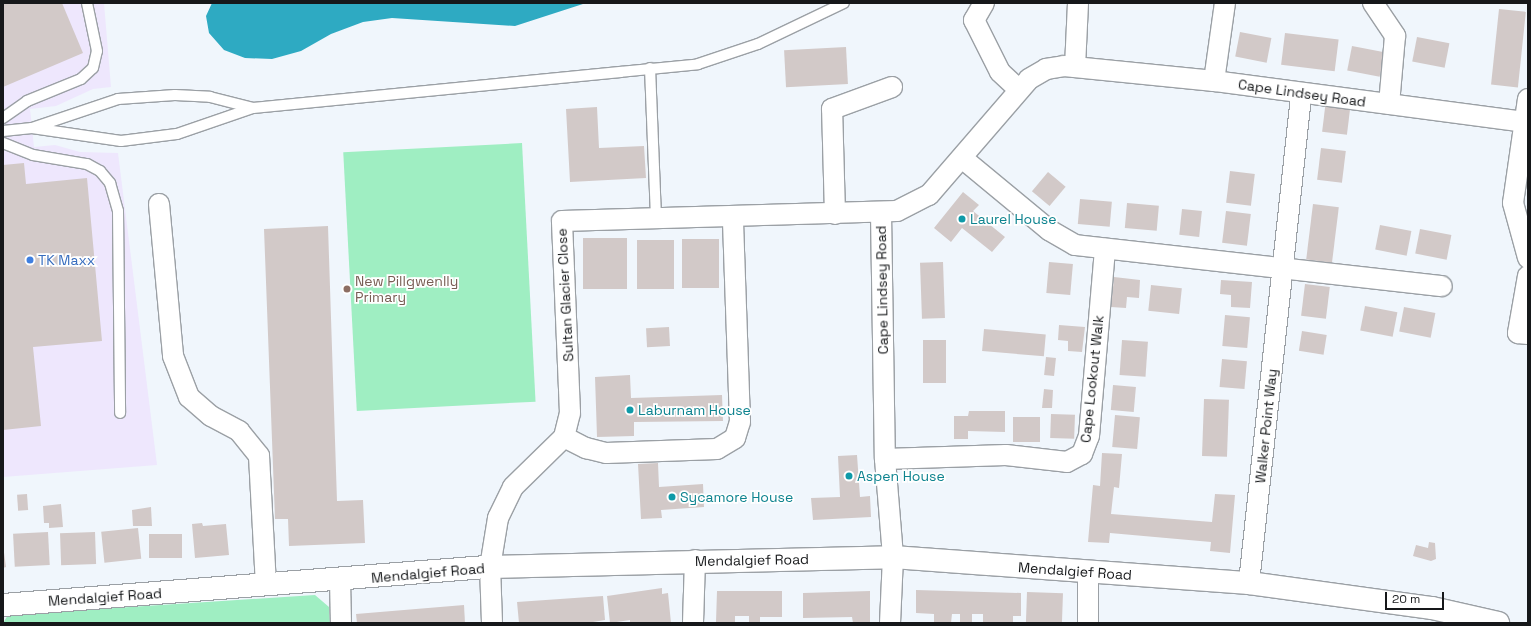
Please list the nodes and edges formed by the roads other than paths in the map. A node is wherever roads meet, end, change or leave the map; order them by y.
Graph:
1 (87, 3) edge
2 (844, 3) edge
3 (984, 3) edge
4 (1078, 3) edge
5 (1224, 3) edge
6 (1373, 3) edge
7 (1075, 67) junction
8 (650, 68) junction
9 (1214, 81) junction
10 (892, 87) dead end
11 (1018, 89) junction
12 (1301, 93) junction
13 (1528, 99) edge
14 (1389, 104) junction
15 (253, 108) junction
16 (3, 118) edge
17 (1525, 122) junction
18 (32, 128) junction
19 (3, 131) edge
20 (3, 143) edge
21 (962, 158) junction
22 (1523, 165) edge
23 (159, 204) dead end
24 (881, 213) junction
25 (835, 214) junction
26 (733, 217) junction
27 (656, 219) junction
28 (1105, 249) junction
29 (1528, 258) edge
30 (1283, 268) junction
31 (1528, 276) edge
32 (1442, 286) dead end
33 (1528, 334) edge
34 (120, 413) dead end
35 (564, 437) junction
36 (885, 459) junction
37 (893, 557) junction
38 (695, 560) junction
39 (490, 567) junction
40 (1088, 571) junction
41 (340, 580) junction
42 (1250, 584) junction
43 (266, 585) junction
44 (3, 605) edge
45 (341, 623) edge
46 (492, 623) edge
47 (693, 623) edge
48 (890, 623) edge
49 (1088, 623) edge
50 (1498, 623) edge

1 - 16 lane
2 - 8 lane
3 - 11 street
4 - 7 street
5 - 9 street
6 - 14 street
7 - 9 street, Cape Lindsey Road
7 - 11 street, Cape Lindsey Road
8 - 15 lane
8 - 27 lane
9 - 12 street, Cape Lindsey Road
10 - 25 street
11 - 21 street, Cape Lindsey Road
12 - 14 street, Cape Lindsey Road
12 - 30 street, Walker Point Way
13 - 17 street
14 - 17 street, Cape Lindsey Road
15 - 18 lane
15 - 18 lane
17 - 22 street
18 - 19 lane
20 - 34 lane
21 - 24 street, Cape Lindsey Road
21 - 28 street
22 - 29 street
23 - 43 street
24 - 25 street, Sultan Glacier Close
24 - 36 street, Cape Lindsey Road
25 - 26 street, Sultan Glacier Close
26 - 27 street, Sultan Glacier Close
26 - 35 street
27 - 35 street, Sultan Glacier Close
28 - 30 street
28 - 36 street, Cape Lookout Walk
30 - 32 street
30 - 42 street, Walker Point Way
31 - 33 street
35 - 39 street, Sultan Glacier Close
36 - 37 street, Cape Lindsey Road
37 - 38 street, Mendalgief Road
37 - 40 street, Mendalgief Road
37 - 48 street, Cape Lindsey Road
38 - 39 street, Mendalgief Road
38 - 47 street
39 - 41 street, Mendalgief Road
39 - 46 street, Sultan Glacier Close
40 - 42 street, Mendalgief Road
40 - 49 street
41 - 43 street, Mendalgief Road
41 - 45 street
42 - 50 street, Mendalgief Road
43 - 44 street, Mendalgief Road

